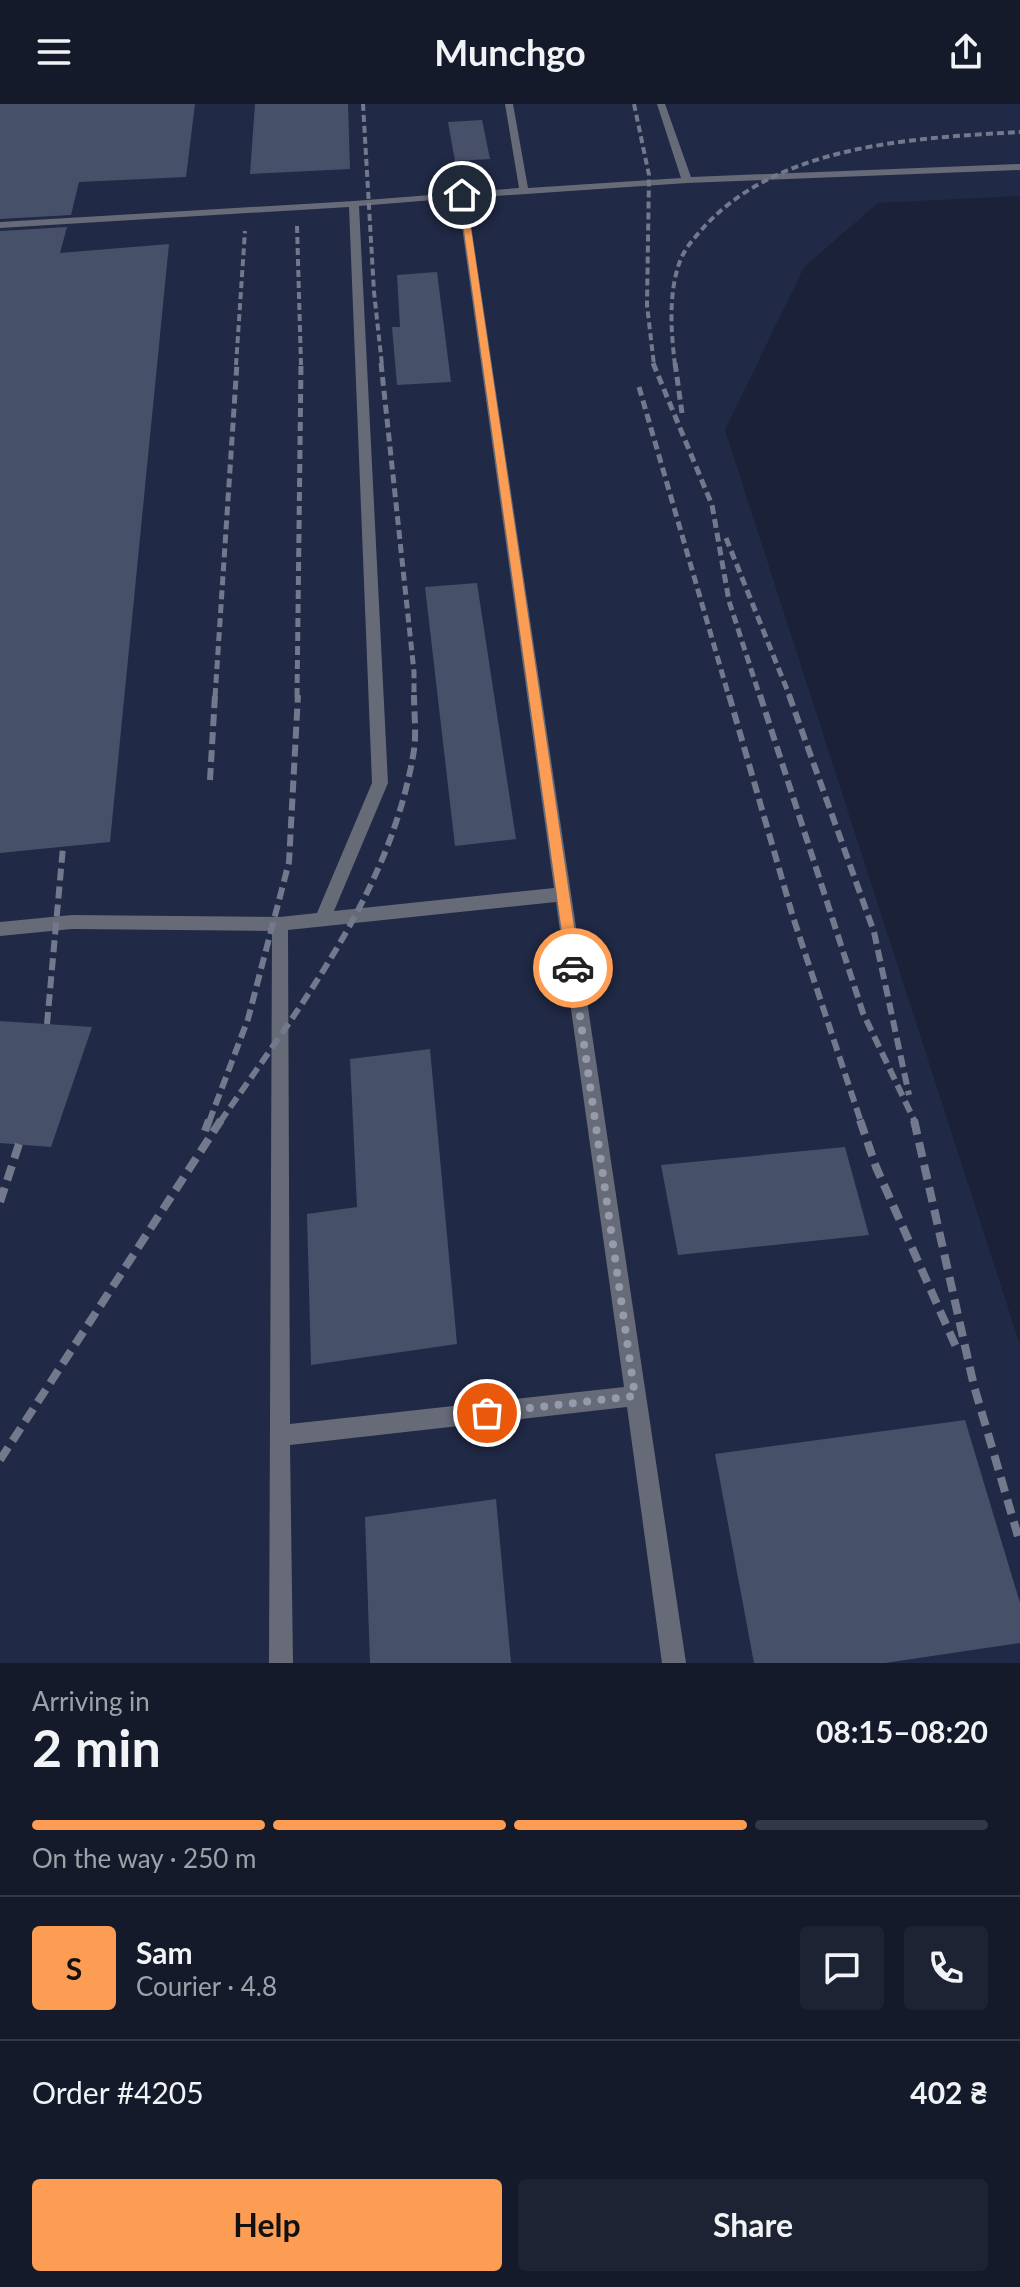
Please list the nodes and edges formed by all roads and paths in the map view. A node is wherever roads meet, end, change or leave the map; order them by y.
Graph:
1 (509, 104) edge
2 (661, 104) edge
3 (1020, 167) edge
4 (687, 180) junction
5 (524, 191) junction
6 (462, 195) junction
7 (354, 204) junction
8 (0, 225) edge
9 (563, 894) junction
10 (323, 919) junction
11 (280, 924) junction
12 (0, 929) edge
13 (635, 1396) junction
14 (279, 1436) junction
15 (281, 1663) edge
16 (674, 1663) edge

1 - 5 lane
2 - 4 lane
3 - 4 lane
4 - 5 lane
5 - 6 lane
6 - 7 lane
6 - 9 lane
7 - 8 lane
7 - 10 lane
9 - 10 lane
9 - 13 lane
10 - 11 lane
11 - 12 lane
11 - 14 lane
13 - 14 lane
13 - 16 lane
14 - 15 lane

